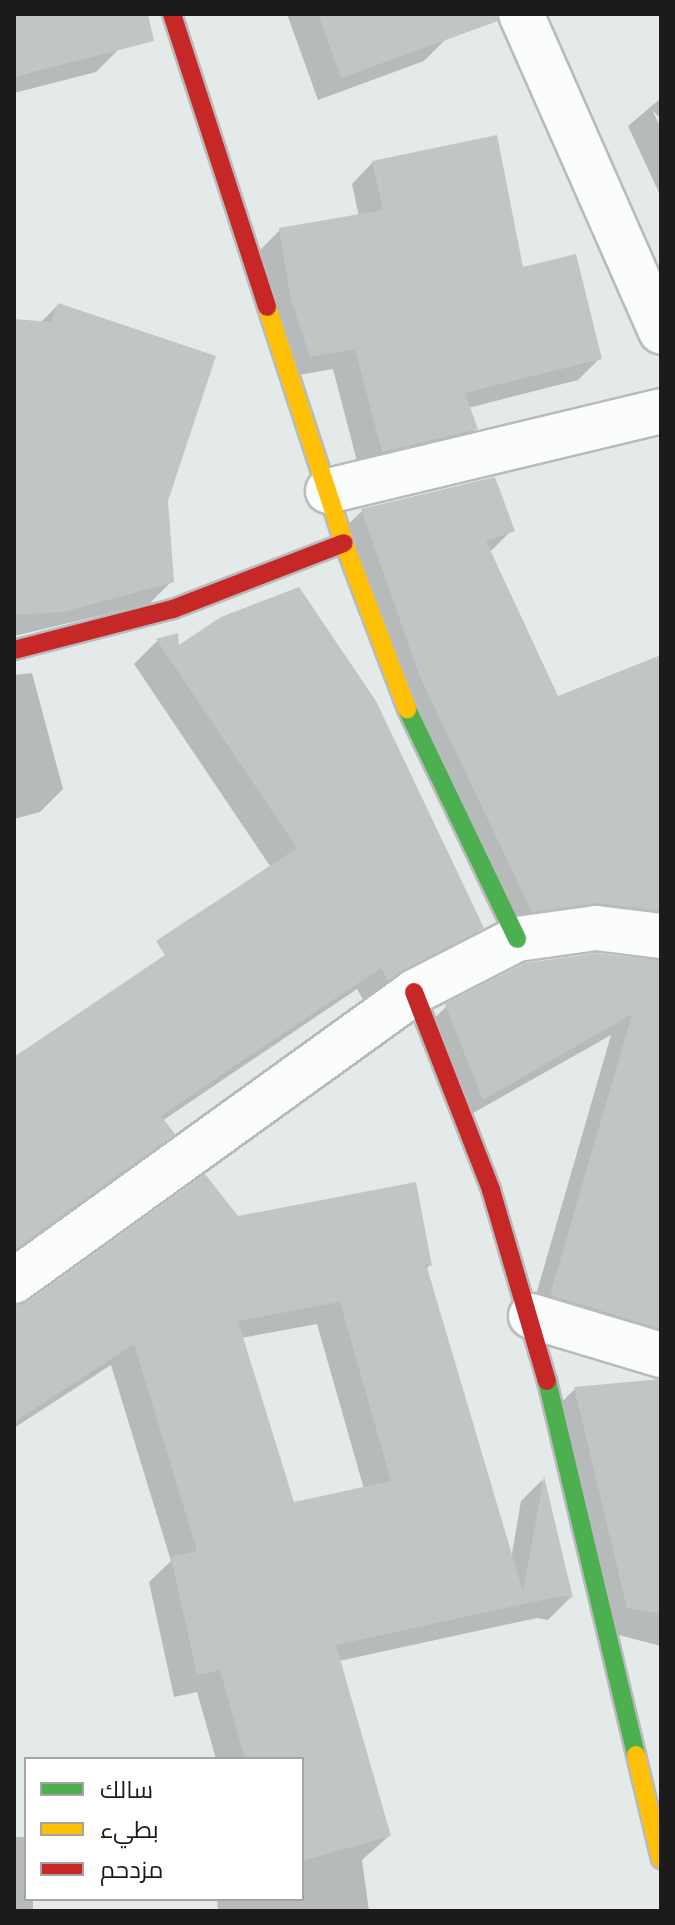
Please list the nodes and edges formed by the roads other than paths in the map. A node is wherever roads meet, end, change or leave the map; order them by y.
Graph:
1 (172, 14) edge
2 (521, 14) edge
3 (661, 332) edge
4 (661, 411) edge
5 (328, 491) junction
6 (344, 543) junction
7 (14, 650) edge
8 (661, 936) edge
9 (517, 939) junction
10 (414, 992) junction
11 (14, 1281) edge
12 (531, 1316) junction
13 (661, 1355) edge
14 (661, 1859) edge

1 - 5 street
2 - 3 street
4 - 5 street
5 - 6 street
6 - 7 street
6 - 9 street
8 - 9 street
9 - 10 street
10 - 11 street
10 - 12 street
12 - 13 street
12 - 14 street

